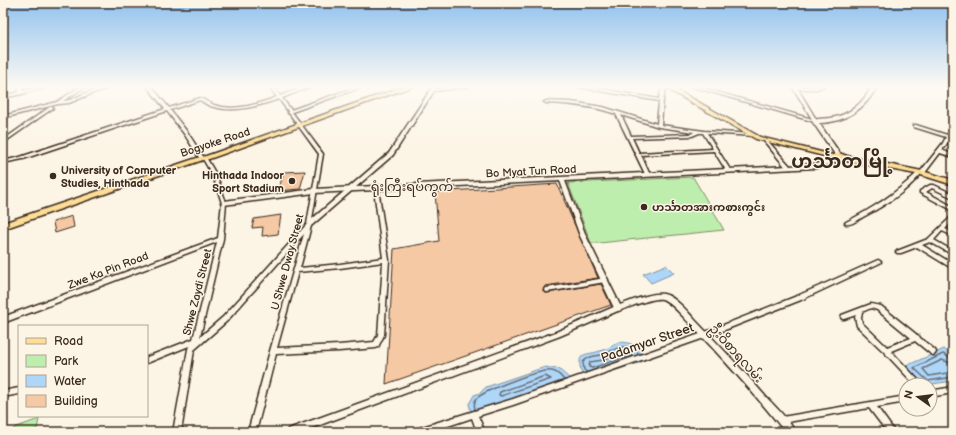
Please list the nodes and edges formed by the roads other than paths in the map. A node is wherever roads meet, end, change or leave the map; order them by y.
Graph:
1 (45, 106) edge
2 (53, 106) edge
3 (164, 106) edge
4 (174, 106) edge
5 (220, 106) edge
6 (239, 106) edge
7 (286, 106) edge
8 (305, 106) edge
9 (351, 106) edge
10 (422, 106) edge
11 (592, 106) edge
12 (660, 106) edge
13 (701, 106) edge
14 (764, 106) edge
15 (808, 106) edge
16 (860, 106) edge
17 (166, 109) junction
18 (289, 112) junction
19 (618, 113) junction
20 (3, 117) edge
21 (819, 122) junction
22 (300, 126) junction
23 (659, 126) junction
24 (915, 126) dead end
25 (953, 129) edge
26 (698, 131) junction
27 (704, 132) junction
28 (754, 135) junction
29 (630, 137) junction
30 (949, 137) junction
31 (765, 140) junction
32 (3, 142) edge
33 (716, 150) junction
34 (939, 151) junction
35 (638, 154) junction
36 (953, 156) edge
37 (203, 158) junction
38 (840, 158) junction
39 (3, 162) edge
40 (789, 168) junction
41 (729, 171) junction
42 (920, 174) junction
43 (648, 175) junction
44 (562, 180) junction
45 (953, 185) edge
46 (376, 189) junction
47 (351, 190) junction
48 (314, 191) junction
49 (953, 196) edge
50 (224, 203) junction
51 (953, 205) edge
52 (953, 218) edge
53 (848, 223) dead end
54 (309, 225) junction
55 (3, 226) edge
56 (941, 229) junction
57 (953, 234) edge
58 (220, 239) junction
59 (930, 240) junction
60 (918, 245) junction
61 (899, 252) dead end
62 (953, 253) edge
63 (386, 260) junction
64 (878, 262) dead end
65 (953, 267) edge
66 (296, 270) junction
67 (605, 280) junction
68 (547, 290) dead end
69 (618, 308) junction
70 (860, 310) junction
71 (844, 317) dead end
72 (3, 320) edge
73 (705, 335) junction
74 (207, 336) junction
75 (917, 338) junction
76 (196, 341) junction
77 (191, 349) junction
78 (886, 350) junction
79 (273, 351) junction
80 (933, 352) dead end
81 (148, 360) edge
82 (911, 377) edge
83 (953, 390) edge
84 (18, 391) edge
85 (938, 393) edge
86 (3, 394) edge
87 (898, 400) edge
88 (871, 405) junction
89 (474, 414) junction
90 (782, 420) junction
91 (177, 432) edge
92 (252, 432) edge
93 (291, 432) edge
94 (419, 432) edge
95 (481, 432) edge
96 (791, 432) edge
97 (891, 432) edge

1 - 20 street
2 - 32 street
3 - 17 street, Shwe Zaydi Street
4 - 17 street
5 - 6 street
7 - 18 street, U Shwe Dway Street
8 - 18 street
9 - 22 main road, Bogyoke Road
10 - 47 street
11 - 19 street
12 - 23 street
13 - 28 main road
14 - 21 street
15 - 21 street
16 - 21 main road
17 - 37 street, Shwe Zaydi Street
17 - 39 street
18 - 22 street, U Shwe Dway Street
19 - 23 street
19 - 29 street
21 - 38 main road
22 - 37 main road, Bogyoke Road
22 - 48 street, U Shwe Dway Street
23 - 26 street
24 - 30 street
25 - 30 street
26 - 27 street
26 - 29 street
27 - 28 street
27 - 33 street
28 - 31 main road
29 - 35 street
30 - 34 street
31 - 38 main road
31 - 40 street
33 - 35 street
33 - 41 street
34 - 36 street
34 - 42 street
35 - 43 street
37 - 50 street, Shwe Zaydi Street
37 - 55 main road, Bogyoke Road
38 - 40 street, Bo Myat Tun Road
38 - 42 main road
40 - 41 street, Bo Myat Tun Road
41 - 43 street, Bo Myat Tun Road
42 - 45 main road
42 - 53 street
43 - 44 street, Bo Myat Tun Road
44 - 46 street, Bo Myat Tun Road
44 - 67 street
46 - 47 street, Bo Myat Tun Road
46 - 63 street
47 - 48 street, Bo Myat Tun Road
47 - 54 street
48 - 50 street, Bo Myat Tun Road
48 - 54 street, U Shwe Dway Street
49 - 51 street
50 - 58 street, Shwe Zaydi Street
52 - 56 street
54 - 66 street, U Shwe Dway Street
54 - 74 street
56 - 57 street
56 - 59 street
58 - 72 street, Zwe Ka Pin Road
58 - 76 street, Shwe Zaydi Street
59 - 60 street
59 - 62 street
60 - 61 street
60 - 65 street
63 - 66 street
63 - 79 street
64 - 73 street, Padamyar Street
66 - 79 street, U Shwe Dway Street
67 - 68 street
67 - 69 street
69 - 73 street, ဦးဝိစာရလမ်း
69 - 93 street
70 - 71 street
70 - 75 street
70 - 78 street
73 - 89 street, Padamyar Street
73 - 90 street, ဦးဝိစာရလမ်း
74 - 76 street
74 - 77 street
75 - 78 street
75 - 80 street
76 - 77 street, Shwe Zaydi Street
76 - 81 street
77 - 91 street, Shwe Zaydi Street
78 - 82 street
79 - 92 street, U Shwe Dway Street
83 - 85 street
84 - 86 street
87 - 88 street
88 - 90 street
88 - 97 street
89 - 94 street, Padamyar Street
89 - 95 street
90 - 96 street, ဦးဝိစာရလမ်း

